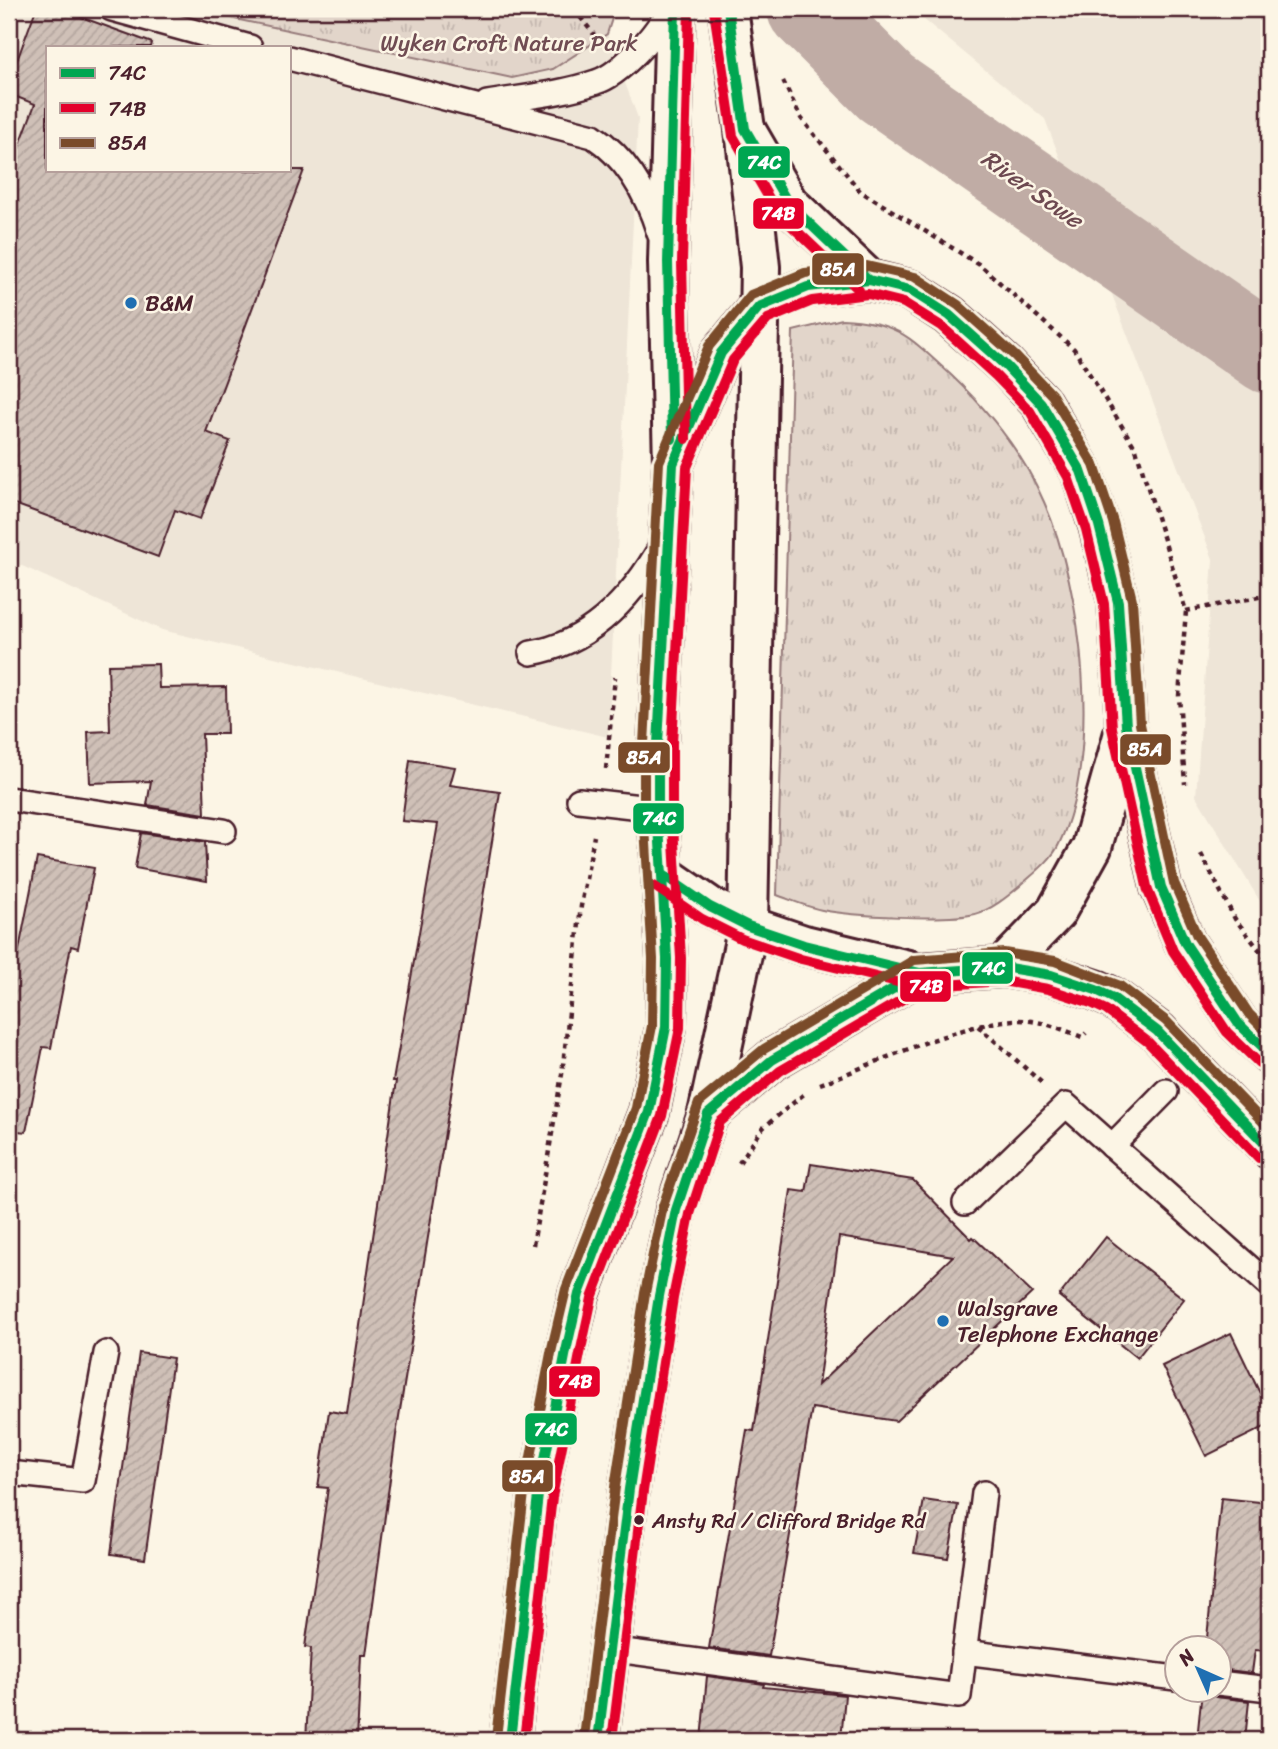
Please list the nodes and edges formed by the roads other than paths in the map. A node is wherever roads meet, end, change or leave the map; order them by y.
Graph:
1 (112, 9) edge
2 (667, 9) edge
3 (676, 9) edge
4 (728, 9) edge
5 (246, 46) edge
6 (290, 58) edge
7 (477, 104) junction
8 (745, 129) junction
9 (668, 262) junction
10 (869, 280) junction
11 (759, 307) junction
12 (673, 464) junction
13 (668, 533) junction
14 (531, 653) dead end
15 (1126, 726) junction
16 (9, 799) edge
17 (590, 802) road end
18 (658, 809) junction
19 (224, 831) dead end
20 (663, 874) junction
21 (748, 926) junction
22 (1003, 967) junction
23 (920, 974) junction
24 (1269, 1053) edge
25 (1166, 1091) dead end
26 (704, 1128) junction
27 (1112, 1146) junction
28 (1269, 1148) edge
29 (965, 1203) dead end
30 (1269, 1285) edge
31 (106, 1353) dead end
32 (9, 1473) edge
33 (984, 1493) dead end
34 (608, 1649) junction
35 (964, 1652) junction
36 (1162, 1676) edge
37 (1232, 1685) edge
38 (1269, 1689) edge
39 (510, 1740) edge
40 (598, 1740) edge

1 - 5 lane
2 - 7 lane
3 - 9 main road
4 - 8 main road
6 - 7 lane
7 - 9 lane
8 - 10 main road
8 - 11 main road
9 - 12 main road
10 - 11 main road
10 - 15 main road
11 - 12 main road
11 - 21 main road
12 - 13 main road
13 - 14 lane
13 - 18 main road
15 - 22 main road
15 - 24 main road
16 - 19 lane
17 - 18 lane
18 - 20 main road
20 - 21 main road
20 - 39 main road
21 - 23 main road
21 - 26 main road
22 - 23 main road
22 - 28 main road
23 - 26 main road
25 - 27 lane
26 - 34 main road
27 - 29 lane
27 - 30 lane
31 - 32 lane
33 - 35 lane
34 - 35 lane
34 - 40 main road
35 - 36 lane
37 - 38 lane

